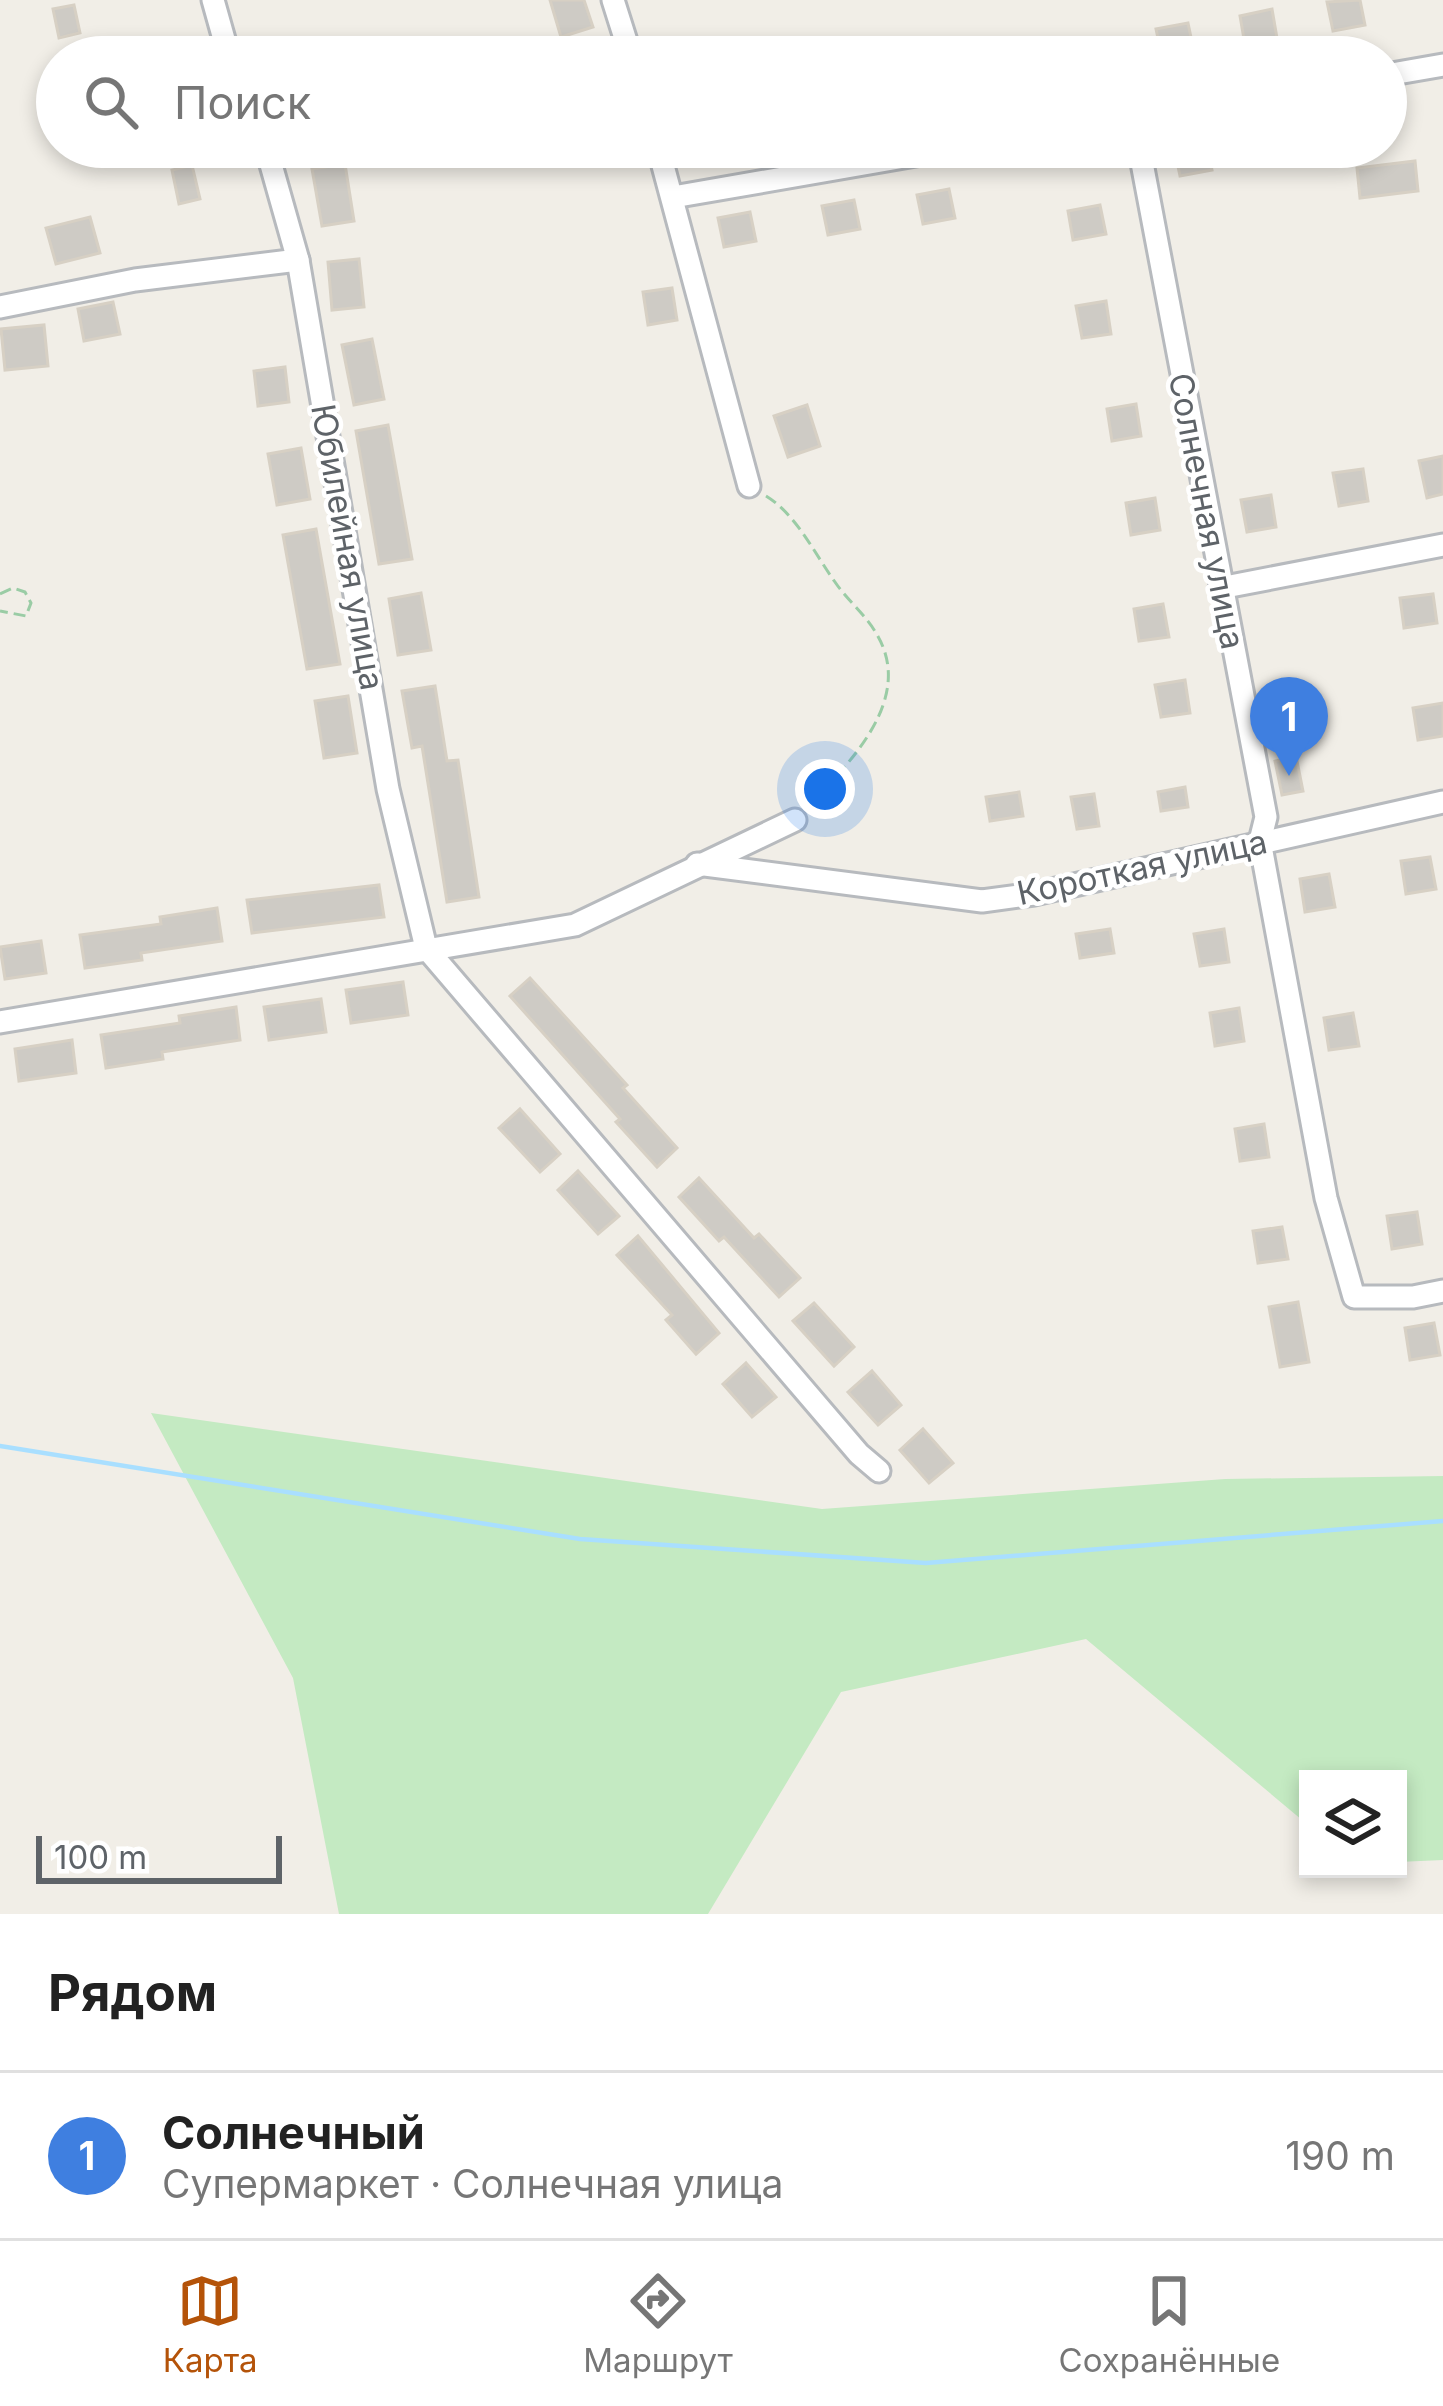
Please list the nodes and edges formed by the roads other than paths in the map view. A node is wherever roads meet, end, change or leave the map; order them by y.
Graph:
1 (213, 0) edge
2 (613, 0) edge
3 (223, 36) edge
4 (624, 36) edge
5 (1443, 65) edge
6 (1407, 71) edge
7 (274, 168) edge
8 (664, 168) edge
9 (841, 168) edge
10 (1143, 168) edge
11 (673, 197) junction
12 (298, 260) junction
13 (0, 307) edge
14 (749, 486) road end
15 (1443, 545) edge
16 (1220, 588) junction
17 (1443, 802) edge
18 (795, 820) road end
19 (1260, 841) junction
20 (697, 864) junction
21 (426, 948) junction
22 (0, 1022) edge
23 (1443, 1291) edge
24 (879, 1471) dead end

1 - 3 street
2 - 4 street
5 - 6 street
7 - 12 street, Юбилейная улица
8 - 11 street
9 - 11 street
10 - 16 street, Солнечная улица
11 - 14 street
12 - 13 street
12 - 21 street, Юбилейная улица
15 - 16 street
16 - 19 street, Солнечная улица
17 - 19 street, Короткая улица
18 - 20 street
19 - 20 street, Короткая улица
19 - 23 street, Солнечная улица
20 - 21 street
21 - 22 street
21 - 24 street, Юбилейная улица

